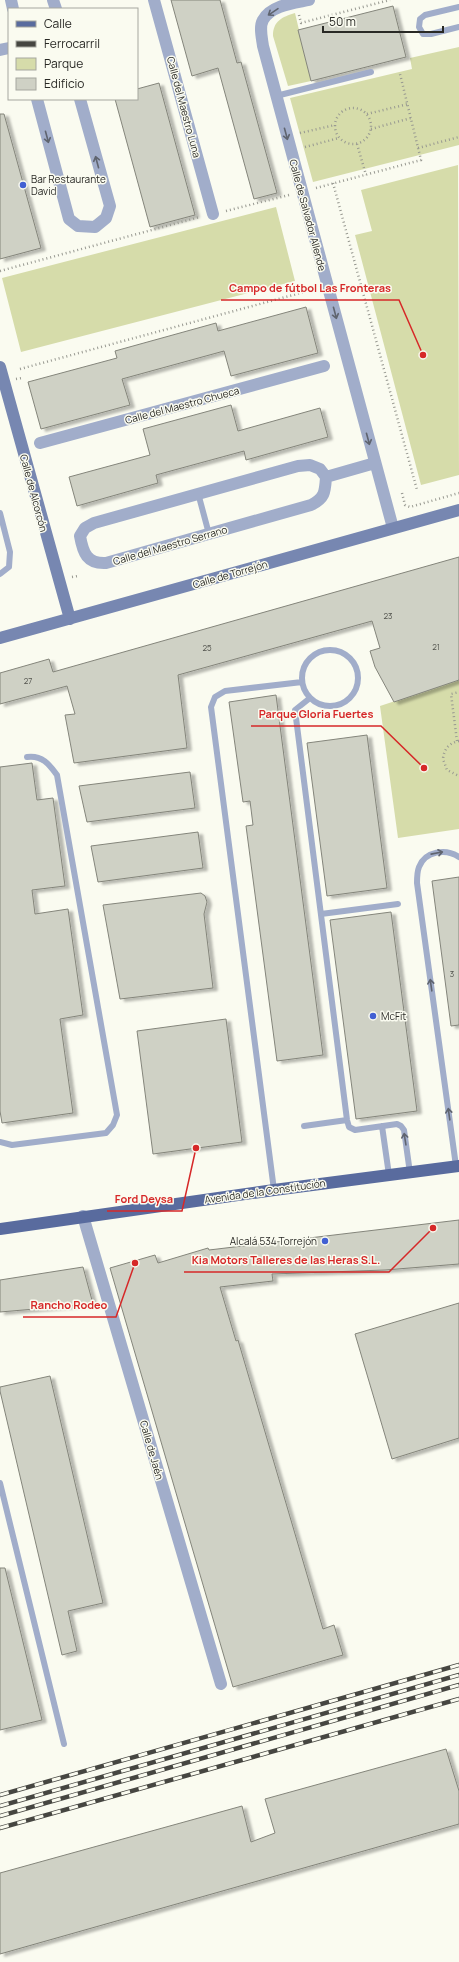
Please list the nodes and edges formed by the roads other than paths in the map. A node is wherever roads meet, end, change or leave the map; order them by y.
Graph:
1 (154, 0) edge
2 (309, 0) edge
3 (459, 7) edge
4 (459, 28) edge
5 (371, 72) dead end
6 (276, 96) junction
7 (37, 100) edge
8 (80, 100) edge
9 (213, 214) dead end
10 (324, 366) dead end
11 (0, 367) edge
12 (40, 443) dead end
13 (375, 463) junction
14 (326, 478) junction
15 (198, 494) junction
16 (459, 510) edge
17 (0, 513) edge
18 (393, 528) junction
19 (209, 534) junction
20 (0, 574) edge
21 (70, 619) junction
22 (0, 638) edge
23 (302, 682) junction
24 (310, 698) junction
25 (27, 757) dead end
26 (459, 857) edge
27 (398, 904) dead end
28 (321, 914) junction
29 (347, 1120) junction
30 (304, 1126) dead end
31 (382, 1126) junction
32 (0, 1142) edge
33 (458, 1166) edge
34 (410, 1173) junction
35 (389, 1175) junction
36 (274, 1190) junction
37 (83, 1216) junction
38 (0, 1229) edge
39 (0, 1484) edge
40 (221, 1684) dead end
41 (64, 1744) dead end

1 - 9 street, Calle del Maestro Luna
2 -> 6 street, Calle de Salvador Allende
3 - 4 lane
5 - 6 lane
6 -> 13 street, Calle de Salvador Allende
7 -> 8 street
10 - 12 street, Calle del Maestro Chueca
11 - 21 street, Calle de Alcorcón
13 - 14 street
13 - 18 street, Calle de Salvador Allende
14 - 15 street, Calle del Maestro Serrano
14 - 19 street, Calle del Maestro Serrano
15 - 19 lane
15 - 19 street, Calle del Maestro Serrano
16 - 18 street, Calle de Torrejón
17 - 20 lane
18 - 21 street, Calle de Torrejón
21 - 22 street, Calle de Torrejón
23 - 24 lane
23 - 24 lane
23 - 36 lane
24 - 28 lane
25 - 32 lane
33 -> 26 lane
27 - 28 lane
28 - 29 lane
29 - 30 lane
29 - 31 lane
34 -> 31 lane
31 - 35 lane
33 - 34 main road, Avenida de la Constitución
34 - 35 main road, Avenida de la Constitución
35 - 36 main road, Avenida de la Constitución
36 - 37 main road, Avenida de la Constitución
37 - 38 main road, Avenida de la Constitución
37 - 40 street, Calle de Jaén
39 - 41 lane

